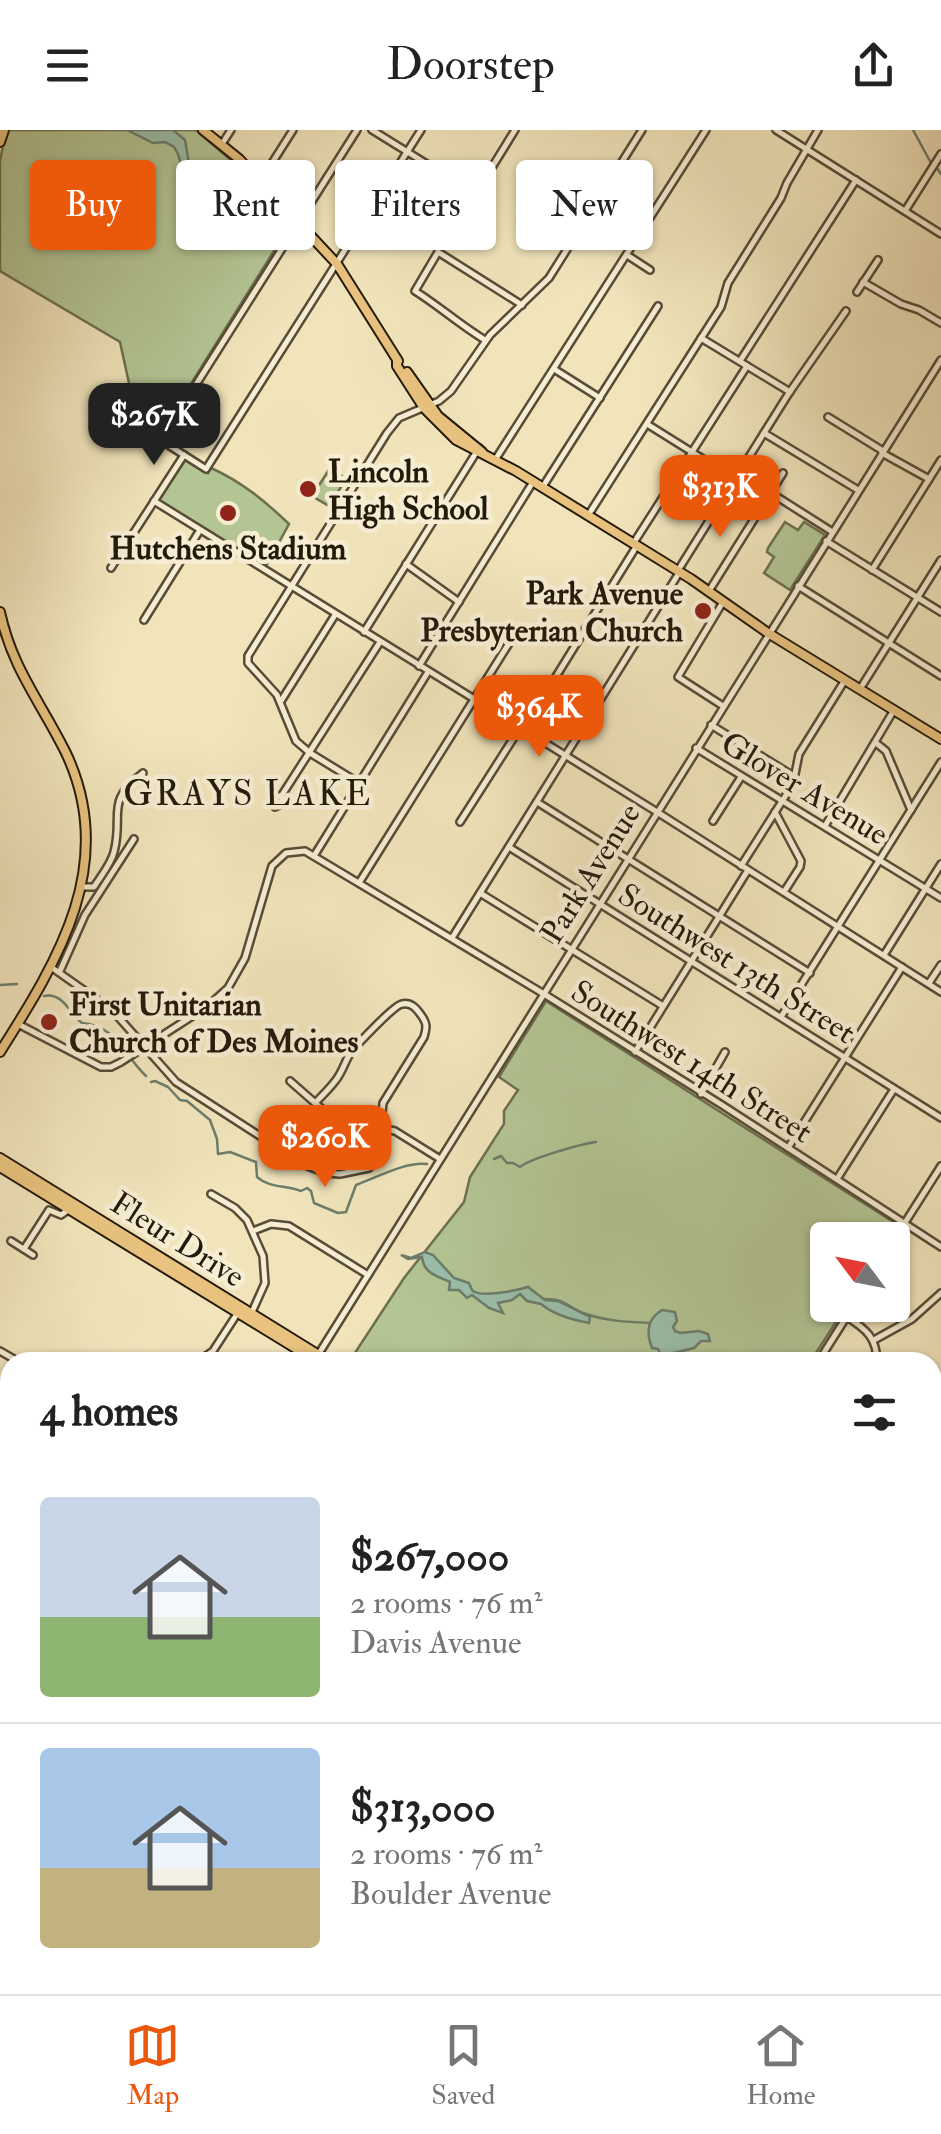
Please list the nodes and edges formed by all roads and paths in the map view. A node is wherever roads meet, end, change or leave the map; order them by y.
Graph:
1 (4, 130) edge
2 (203, 130) edge
3 (230, 130) edge
4 (293, 130) edge
5 (357, 130) edge
6 (372, 130) edge
7 (421, 130) edge
8 (515, 130) edge
9 (642, 130) edge
10 (706, 130) edge
11 (776, 130) edge
12 (818, 130) edge
13 (0, 142) edge
14 (222, 144) junction
15 (806, 149) junction
16 (407, 152) junction
17 (941, 154) edge
18 (238, 160) edge
19 (274, 160) edge
20 (856, 180) junction
21 (315, 197) edge
22 (905, 212) junction
23 (941, 234) edge
24 (315, 240) edge
25 (281, 250) edge
26 (627, 254) junction
27 (878, 260) dead end
28 (336, 264) junction
29 (650, 270) dead end
30 (864, 282) junction
31 (857, 292) dead end
32 (522, 305) junction
33 (658, 306) dead end
34 (846, 310) dead end
35 (941, 322) edge
36 (702, 338) junction
37 (484, 340) junction
38 (941, 360) edge
39 (744, 363) junction
40 (554, 369) junction
41 (790, 392) junction
42 (600, 398) junction
43 (427, 407) junction
44 (828, 417) dead end
45 (647, 424) junction
46 (148, 432) dead end
47 (764, 433) junction
48 (161, 440) junction
49 (480, 452) junction
50 (692, 452) junction
51 (883, 452) junction
52 (184, 454) junction
53 (495, 460) junction
54 (941, 460) edge
55 (782, 473) dead end
56 (735, 479) junction
57 (929, 480) junction
58 (533, 482) junction
59 (542, 488) junction
60 (858, 490) junction
61 (771, 492) junction
62 (154, 501) junction
63 (588, 517) junction
64 (200, 530) junction
65 (832, 532) junction
66 (826, 541) junction
67 (634, 546) junction
68 (941, 560) edge
69 (406, 564) junction
70 (112, 568) dead end
71 (872, 570) junction
72 (678, 572) junction
73 (798, 586) junction
74 (291, 587) junction
75 (709, 590) junction
76 (918, 598) junction
77 (459, 602) junction
78 (723, 602) junction
79 (0, 612) edge
80 (941, 612) edge
81 (335, 615) junction
82 (144, 620) dead end
83 (364, 632) junction
84 (768, 633) junction
85 (512, 637) dead end
86 (380, 642) junction
87 (889, 643) junction
88 (419, 666) junction
89 (428, 672) junction
90 (941, 676) edge
91 (845, 680) junction
92 (860, 689) junction
93 (473, 699) junction
94 (281, 702) junction
95 (723, 706) junction
96 (894, 710) junction
97 (711, 725) junction
98 (521, 729) junction
99 (941, 739) edge
100 (876, 743) junction
101 (696, 748) junction
102 (310, 753) junction
103 (565, 756) junction
104 (941, 762) edge
105 (143, 773) dead end
106 (741, 776) junction
107 (796, 778) junction
108 (358, 783) junction
109 (282, 795) dead end
110 (537, 802) junction
111 (782, 802) junction
112 (911, 810) junction
113 (657, 812) junction
114 (775, 812) junction
115 (460, 822) dead end
116 (714, 822) dead end
117 (825, 826) junction
118 (134, 839) dead end
119 (508, 847) junction
120 (314, 856) junction
121 (628, 858) junction
122 (880, 860) junction
123 (941, 864) edge
124 (741, 866) junction
125 (748, 870) junction
126 (359, 882) junction
127 (82, 887) junction
128 (926, 888) junction
129 (480, 892) junction
130 (784, 892) junction
131 (941, 898) edge
132 (600, 904) junction
133 (720, 916) junction
134 (838, 927) junction
135 (452, 938) junction
136 (572, 949) junction
137 (884, 956) junction
138 (692, 961) junction
139 (941, 965) edge
140 (902, 968) junction
141 (55, 970) junction
142 (810, 972) junction
143 (929, 984) junction
144 (941, 992) edge
145 (544, 994) junction
146 (663, 1006) junction
147 (782, 1018) junction
148 (18, 1024) junction
149 (146, 1046) junction
150 (0, 1052) edge
151 (635, 1052) junction
152 (725, 1052) dead end
153 (846, 1058) junction
154 (290, 1081) dead end
155 (894, 1089) junction
156 (701, 1094) junction
157 (315, 1103) junction
158 (941, 1118) edge
159 (380, 1128) junction
160 (788, 1148) junction
161 (0, 1158) edge
162 (440, 1160) junction
163 (941, 1166) edge
164 (0, 1167) edge
165 (837, 1180) junction
166 (210, 1194) dead end
167 (71, 1205) junction
168 (901, 1222) edge
169 (905, 1222) edge
170 (910, 1228) edge
171 (253, 1232) junction
172 (11, 1241) dead end
173 (941, 1247) edge
174 (24, 1249) junction
175 (34, 1255) dead end
176 (368, 1275) junction
177 (941, 1293) edge
178 (245, 1313) junction
179 (843, 1322) edge
180 (856, 1322) edge
181 (874, 1340) junction
182 (212, 1352) edge
183 (304, 1352) edge
184 (321, 1352) edge
185 (824, 1352) edge
186 (876, 1352) edge

1 - 13 main road
2 - 14 main road
3 - 14 street
4 - 19 street
5 - 21 street
6 - 16 street
7 - 16 street
8 - 16 street
9 - 32 street
10 - 26 street
11 - 15 street
12 - 15 street
14 - 18 main road
15 - 20 street
15 - 36 street
16 - 28 street
17 - 22 street
20 - 22 street
20 - 39 street
22 - 23 street
24 - 28 main road
25 - 48 street
26 - 29 street
26 - 40 street
27 - 30 street
28 - 43 main road
28 - 52 street
30 - 31 street
30 - 35 street
32 - 37 street
32 - 37 street
33 - 42 street
34 - 41 street
36 - 39 street
36 - 45 street
37 - 43 street
38 - 51 street, Park Avenue
39 - 41 street
39 - 50 street
40 - 42 street
40 - 53 street
41 - 47 street
42 - 59 street
43 - 49 main road
43 - 74 street
44 - 51 street
45 - 50 street
45 - 63 street
46 - 48 street
47 - 56 street
47 - 60 street
48 - 52 street
49 - 53 main road
49 - 69 street
50 - 56 street
50 - 67 street
51 - 57 street
51 - 60 street, Park Avenue
52 - 62 street
53 - 58 main road
54 - 57 street
55 - 61 street
56 - 72 street
57 - 71 street
58 - 59 main road
58 - 77 street
59 - 63 main road
60 - 65 street, Park Avenue
61 - 65 street
61 - 75 street
62 - 64 street
62 - 70 street
63 - 67 main road
64 - 74 street
64 - 82 street
65 - 66 street, Park Avenue
66 - 71 street
66 - 73 street, Park Avenue
67 - 72 main road
67 - 98 street
68 - 76 street
69 - 77 street
69 - 83 street
71 - 76 street
72 - 75 main road
72 - 103 street
73 - 84 street, Park Avenue
73 - 87 street
74 - 81 street
74 - 94 street
75 - 78 main road
76 - 80 street
76 - 87 street
77 - 88 street
78 - 84 main road
78 - 95 street
79 - 127 main road
81 - 83 street
81 - 94 street
83 - 86 street
84 - 91 main road
84 - 95 street, Park Avenue
85 - 93 street
86 - 88 street
86 - 102 street
87 - 90 street
87 - 92 street
88 - 89 street
89 - 93 street
89 - 108 street
91 - 92 main road
91 - 107 street
92 - 96 main road
93 - 98 street
93 - 126 street
94 - 102 street
95 - 97 street, Park Avenue
96 - 99 main road
96 - 100 street
97 - 101 street, Park Avenue
97 - 107 street
98 - 103 street
98 - 115 street
100 - 112 street
100 - 117 street
101 - 106 street, Glover Avenue
101 - 113 street, Park Avenue
102 - 108 street
102 - 109 street
103 - 110 street
103 - 113 street
104 - 112 street
105 - 127 street
106 - 111 street, Glover Avenue
106 - 116 street
107 - 111 street
108 - 120 street
110 - 119 street
110 - 121 street
111 - 114 street
111 - 117 street, Glover Avenue
112 - 122 street
113 - 121 street, Park Avenue
113 - 124 street
114 - 124 street
114 - 130 street
117 - 122 street, Glover Avenue
118 - 141 street
119 - 129 street
119 - 132 street, Southwest 13th Street
120 - 126 street, Southwest 14th Street
120 - 149 street
121 - 132 street, Park Avenue
121 - 133 street
122 - 128 street, Glover Avenue
122 - 134 street
123 - 128 street
124 - 125 street
125 - 130 street
125 - 133 street
126 - 135 street, Southwest 14th Street
127 - 141 main road
128 - 131 street, Glover Avenue
128 - 137 street
129 - 135 street
129 - 136 street
130 - 134 street
132 - 136 street, Park Avenue
132 - 138 street, Southwest 13th Street
133 - 138 street
133 - 142 street
134 - 137 street
134 - 142 street
135 - 145 street, Southwest 14th Street
136 - 145 street, Park Avenue
136 - 146 street
137 - 140 street
138 - 146 street
138 - 147 street, Southwest 13th Street
139 - 143 street
140 - 143 street
140 - 153 street
141 - 148 main road
141 - 149 street
142 - 147 street
143 - 144 street
145 - 151 street, Southwest 14th Street
145 - 162 street, Park Avenue
146 - 151 street
147 - 153 street, Southwest 13th Street
148 - 149 street
148 - 150 main road
149 - 159 street
151 - 156 street, Southwest 14th Street
152 - 156 street
153 - 155 street, Southwest 13th Street
153 - 160 street
154 - 157 street
155 - 158 street, Southwest 13th Street
155 - 165 street
156 - 160 street, Southwest 14th Street
157 - 159 street
157 - 159 street
159 - 162 street
160 - 165 street, Southwest 14th Street
161 - 167 main road, Fleur Drive
162 - 176 street, Park Avenue
163 - 169 street
164 - 167 main road, Fleur Drive
165 - 168 street, Southwest 14th Street
166 - 171 street
167 - 174 street
167 - 178 main road, Fleur Drive
170 - 173 street, Southwest 14th Street
171 - 176 street
171 - 178 street
172 - 174 street
174 - 175 street
176 - 184 street, Park Avenue
177 - 181 street
178 - 182 street
178 - 183 main road, Fleur Drive
179 - 185 street
180 - 181 street
181 - 186 street

